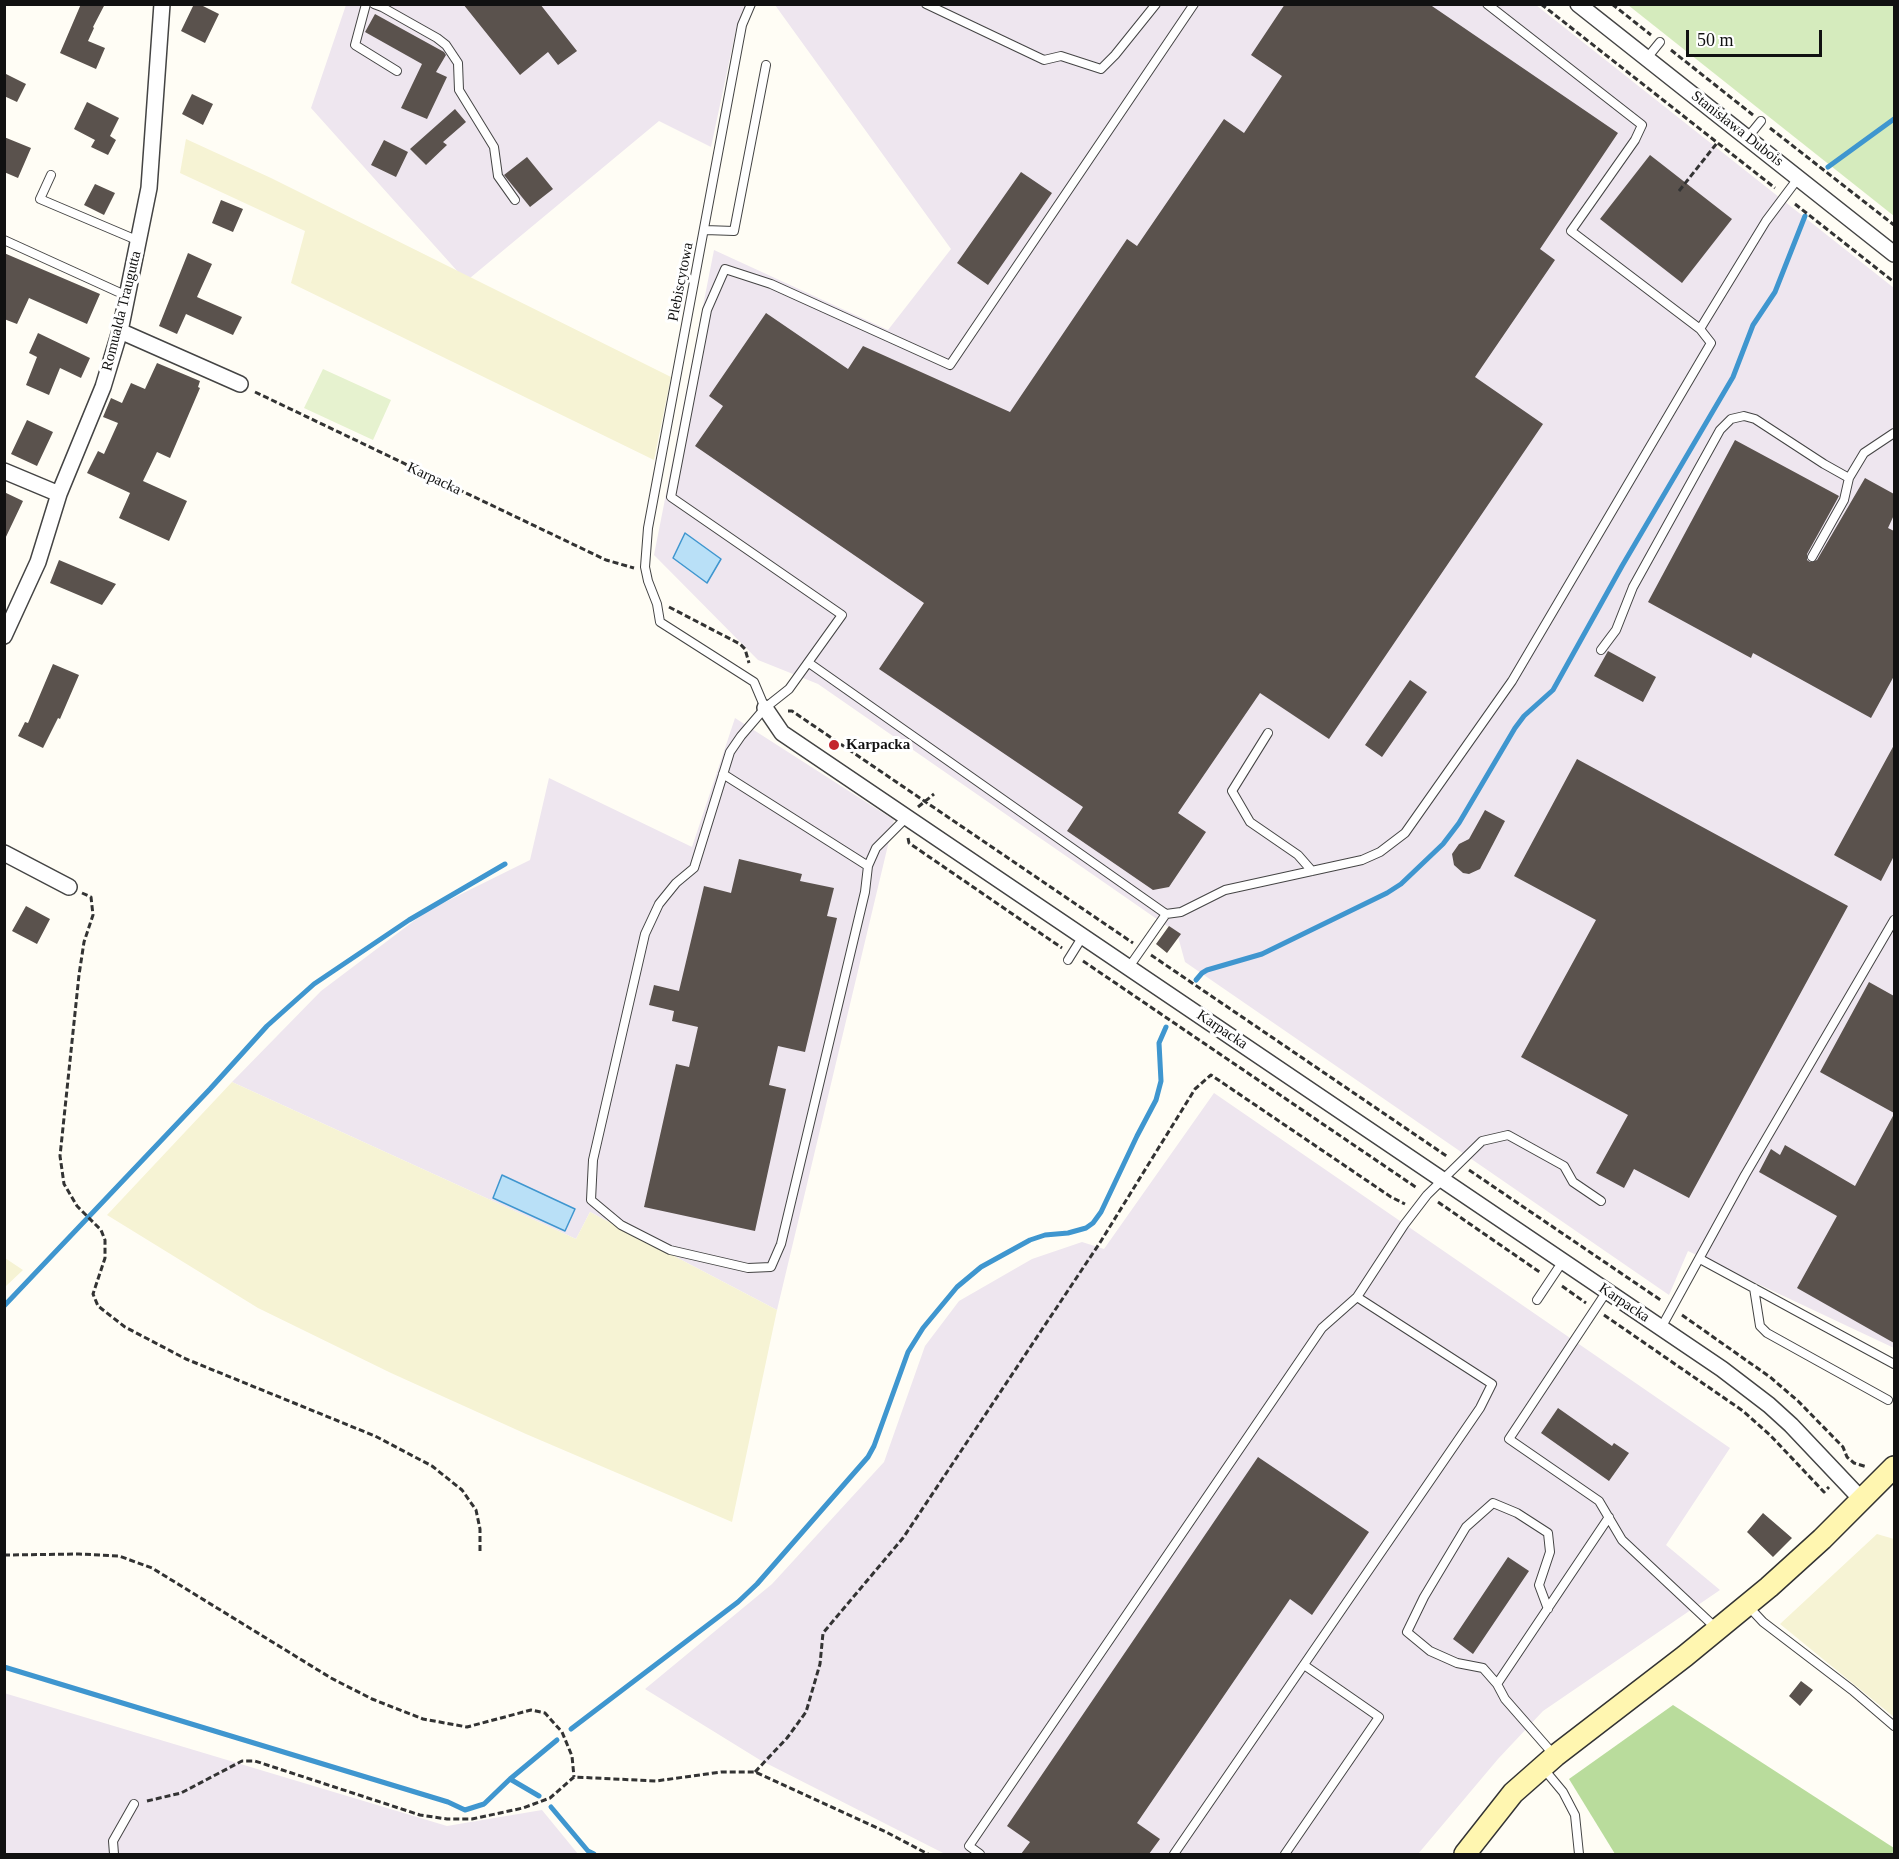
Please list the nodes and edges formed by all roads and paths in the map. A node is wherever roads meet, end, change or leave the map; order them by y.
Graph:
1 (162, 4) edge
2 (366, 4) edge
3 (374, 4) edge
4 (751, 4) edge
5 (926, 4) edge
6 (1156, 4) edge
7 (1194, 4) edge
8 (1487, 4) edge
9 (1540, 4) edge
10 (1578, 4) edge
11 (1660, 42) dead end
12 (1647, 58) junction
13 (766, 65) dead end
14 (397, 71) dead end
15 (1761, 121) dead end
16 (1748, 137) junction
17 (1717, 143) junction
18 (51, 175) dead end
19 (1799, 177) junction
20 (1679, 191) dead end
21 (1785, 196) junction
22 (516, 200) dead end
23 (705, 230) junction
24 (4, 240) edge
25 (140, 241) junction
26 (1894, 254) edge
27 (1894, 282) edge
28 (127, 296) junction
29 (1700, 329) junction
30 (120, 331) junction
31 (240, 384) joint
32 (1894, 433) edge
33 (4, 471) edge
34 (1849, 478) junction
35 (59, 494) junction
36 (1812, 557) dead end
37 (645, 567) junction
38 (657, 604) junction
39 (4, 636) edge
40 (746, 649) dead end
41 (1601, 650) dead end
42 (809, 663) junction
43 (765, 708) junction
44 (1268, 733) dead end
45 (723, 774) junction
46 (906, 817) junction
47 (4, 854) edge
48 (868, 866) junction
49 (1312, 871) junction
50 (69, 887) joint
51 (1166, 914) junction
52 (1894, 920) edge
53 (1083, 936) junction
54 (1142, 949) junction
55 (1069, 957) junction
56 (1129, 968) junction
57 (1459, 1164) junction
58 (1443, 1180) junction
59 (1427, 1195) junction
60 (1601, 1201) dead end
61 (1415, 1210) junction
62 (1700, 1259) junction
63 (1563, 1261) junction
64 (1551, 1279) junction
65 (1754, 1288) junction
66 (1607, 1291) junction
67 (1357, 1297) junction
68 (1537, 1300) dead end
69 (1672, 1308) junction
70 (1595, 1309) junction
71 (1661, 1328) junction
72 (1894, 1364) edge
73 (1888, 1400) dead end
74 (1884, 1466) edge
75 (1824, 1492) dead end
76 (1862, 1500) junction
77 (1609, 1518) junction
78 (480, 1554) dead end
79 (4, 1555) edge
80 (1747, 1605) junction
81 (1548, 1609) junction
82 (1718, 1630) junction
83 (1304, 1665) junction
84 (1497, 1684) junction
85 (1894, 1726) edge
86 (1548, 1761) junction
87 (755, 1772) junction
88 (574, 1777) junction
89 (134, 1804) joint
90 (114, 1854) edge
91 (928, 1854) edge
92 (980, 1854) edge
93 (1174, 1854) edge
94 (1285, 1854) edge
95 (1465, 1854) edge
96 (1579, 1854) edge

1 - 25 street, Romualda Traugutta
2 - 14 lane
3 - 22 lane
4 - 23 lane, Plebiscytowa
5 - 6 lane
7 - 42 lane
8 - 29 lane
9 - 17 path
10 - 12 street, Stanisława Dubois
11 - 12 lane
12 - 16 street, Stanisława Dubois
13 - 23 lane
15 - 16 lane
16 - 19 street, Stanisława Dubois
17 - 20 path
17 - 21 path
18 - 25 lane
19 - 21 lane
19 - 26 street, Stanisława Dubois
21 - 27 path
21 - 29 lane
23 - 37 lane, Plebiscytowa
24 - 28 lane
25 - 28 street, Romualda Traugutta
28 - 30 street, Romualda Traugutta
29 - 49 lane
30 - 31 street
30 - 35 street, Romualda Traugutta
31 - 37 path, Karpacka
32 - 34 lane
33 - 35 street
34 - 36 lane
34 - 41 lane
35 - 39 street, Romualda Traugutta
37 - 38 lane, Karpacka
38 - 40 path
38 - 43 lane, Karpacka
42 - 43 lane
42 - 51 lane
43 - 45 lane
43 - 46 street, Karpacka
43 - 54 path
44 - 49 lane
45 - 48 lane
45 - 48 lane
46 - 48 lane
46 - 53 street, Karpacka
46 - 55 path
47 - 50 street
49 - 51 lane
50 - 78 path
51 - 54 lane
52 - 62 lane
53 - 55 lane
53 - 56 street, Karpacka
54 - 56 lane
54 - 57 path
55 - 59 path
56 - 58 street, Karpacka
57 - 58 lane
57 - 60 lane
57 - 69 path
58 - 59 lane
58 - 63 street, Karpacka
59 - 61 lane
59 - 64 path
61 - 67 lane
61 - 87 path
62 - 65 lane
62 - 69 lane
63 - 64 lane
63 - 66 street, Karpacka
64 - 68 lane
64 - 70 path
65 - 72 lane
65 - 73 lane
66 - 70 lane
66 - 71 street, Karpacka
67 - 83 lane
67 - 92 lane
69 - 71 lane
69 - 74 path
70 - 75 path
70 - 77 lane
71 - 76 street, Karpacka
74 - 76 street
76 - 80 street
77 - 81 lane
77 - 82 lane
79 - 88 path
80 - 82 street
80 - 85 lane
81 - 84 lane
81 - 84 lane
82 - 86 street
83 - 93 lane
83 - 94 lane
84 - 86 lane
86 - 95 street
86 - 96 lane
87 - 88 path
87 - 91 path
88 - 89 path
89 - 90 lane

